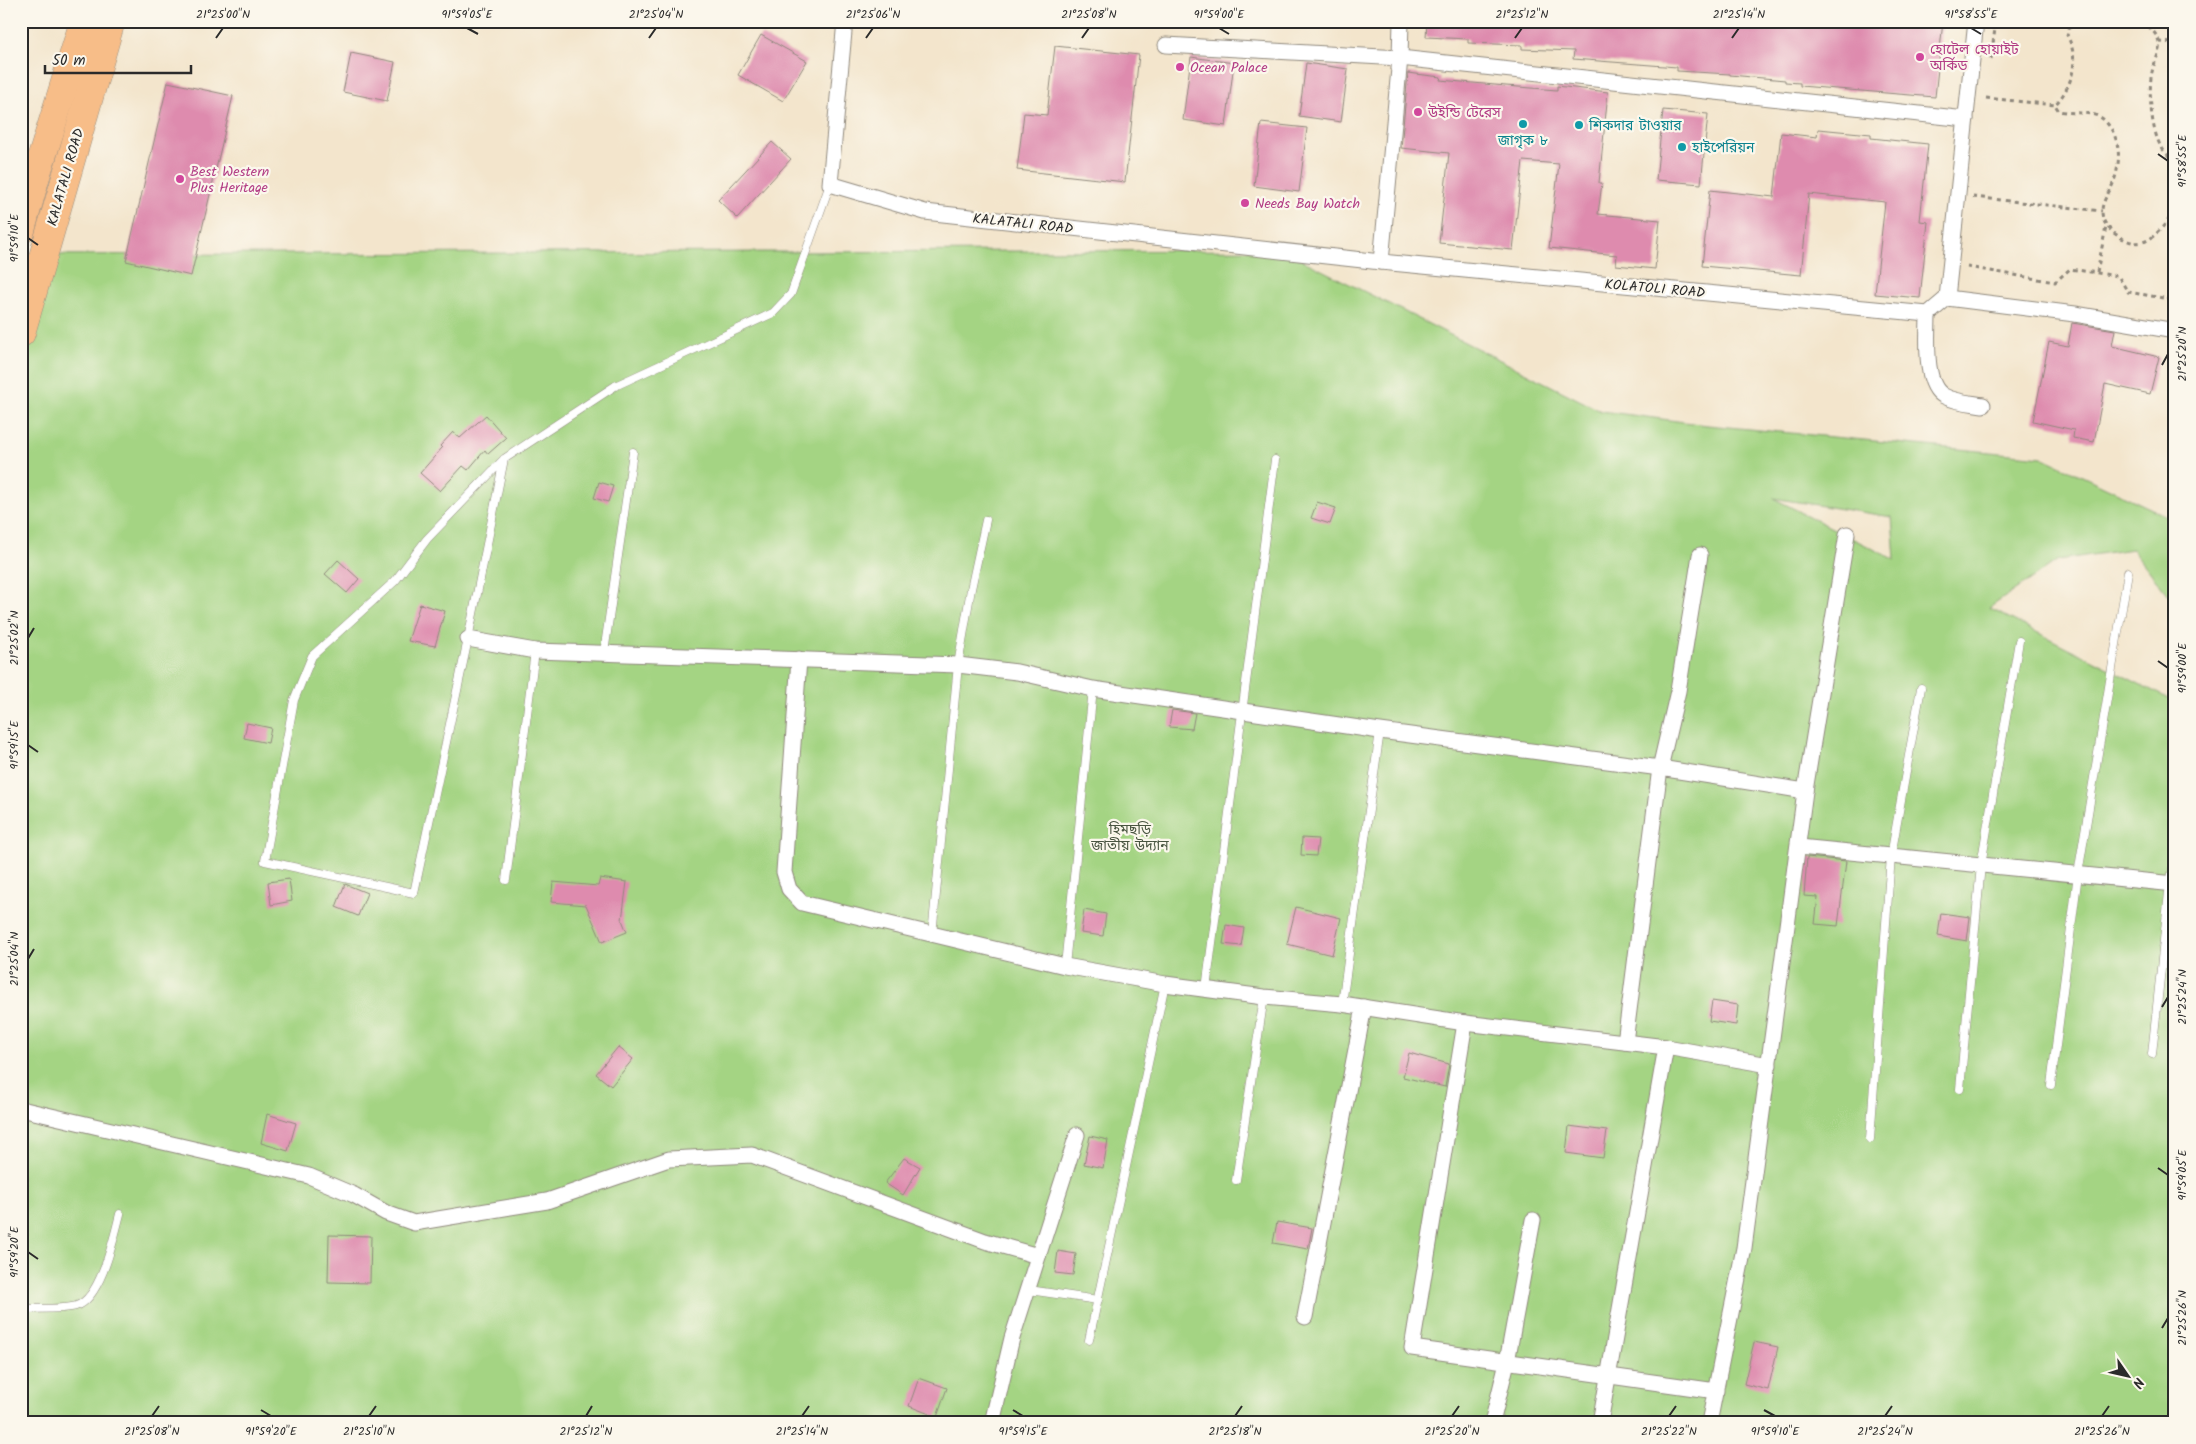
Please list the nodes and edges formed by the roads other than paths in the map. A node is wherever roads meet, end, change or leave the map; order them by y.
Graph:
1 (84, 21) edge
2 (111, 21) edge
3 (845, 21) edge
4 (1401, 21) edge
5 (1976, 21) edge
6 (1166, 45) dead end
7 (1400, 58) junction
8 (1966, 119) junction
9 (830, 184) junction
10 (21, 230) edge
11 (1381, 262) junction
12 (1947, 298) junction
13 (1928, 314) junction
14 (2175, 331) edge
15 (21, 333) edge
16 (1983, 406) dead end
17 (633, 452) dead end
18 (504, 459) junction
19 (1276, 460) dead end
20 (986, 520) dead end
21 (1847, 534) dead end
22 (1700, 555) dead end
23 (2128, 572) dead end
24 (468, 639) junction
25 (2019, 641) dead end
26 (536, 651) junction
27 (604, 653) junction
28 (799, 659) junction
29 (958, 665) junction
30 (1921, 688) dead end
31 (1093, 689) junction
32 (1242, 711) junction
33 (1380, 731) junction
34 (1660, 768) junction
35 (1805, 791) junction
36 (1798, 846) junction
37 (1891, 856) junction
38 (2175, 860) edge
39 (1981, 864) junction
40 (2078, 874) junction
41 (506, 880) dead end
42 (2172, 884) edge
43 (932, 935) junction
44 (1065, 966) junction
45 (1165, 984) junction
46 (1206, 990) junction
47 (1264, 998) junction
48 (1342, 1004) junction
49 (1364, 1007) junction
50 (1465, 1023) junction
51 (1625, 1042) junction
52 (1666, 1048) junction
53 (2152, 1054) dead end
54 (1769, 1064) junction
55 (2051, 1084) dead end
56 (1960, 1089) dead end
57 (21, 1109) edge
58 (1077, 1135) dead end
59 (1870, 1138) dead end
60 (1236, 1180) dead end
61 (120, 1214) dead end
62 (1533, 1220) dead end
63 (1038, 1256) junction
64 (1029, 1290) junction
65 (1098, 1300) junction
66 (21, 1308) edge
67 (1305, 1317) dead end
68 (1089, 1340) dead end
69 (1507, 1362) junction
70 (1609, 1377) junction
71 (1716, 1391) junction
72 (992, 1423) edge
73 (1492, 1423) edge
74 (1600, 1423) edge
75 (1709, 1423) edge

1 - 10 highway, KALATALI ROAD
2 - 15 highway, KALATALI ROAD
3 - 9 street
4 - 7 street
5 - 8 street
6 - 7 street
7 - 8 street
7 - 11 street
8 - 12 street
9 - 11 street, KALATALI ROAD
9 - 18 lane
11 - 13 street, KOLATOLI ROAD
12 - 13 street
12 - 14 street
13 - 16 street
17 - 27 lane
18 - 24 lane
18 - 24 lane
19 - 32 lane
20 - 29 lane
21 - 35 street
22 - 34 street
23 - 40 lane
24 - 26 street
25 - 39 lane
26 - 27 street
26 - 41 lane
27 - 28 street
28 - 29 street
28 - 43 street
29 - 31 street
29 - 43 lane
30 - 37 lane
31 - 32 street
31 - 44 lane
32 - 33 street
32 - 46 lane
33 - 34 street
33 - 48 lane
34 - 35 street
34 - 51 street
35 - 36 street
36 - 37 street
36 - 54 street
37 - 39 street
37 - 59 lane
38 - 42 lane
39 - 40 street
39 - 56 lane
40 - 42 street
40 - 55 lane
42 - 53 lane
43 - 44 street
44 - 45 street
45 - 46 street
45 - 65 lane
46 - 47 street
47 - 48 street
47 - 60 lane
48 - 49 street
49 - 50 street
49 - 67 street
50 - 51 street
50 - 69 street
51 - 52 street
52 - 54 street
52 - 70 street
54 - 71 street
57 - 63 street
58 - 63 street
61 - 66 lane
62 - 69 street
63 - 64 street
64 - 65 lane
64 - 72 street
65 - 68 lane
69 - 70 street
69 - 73 street
70 - 71 street
70 - 74 street
71 - 75 street

